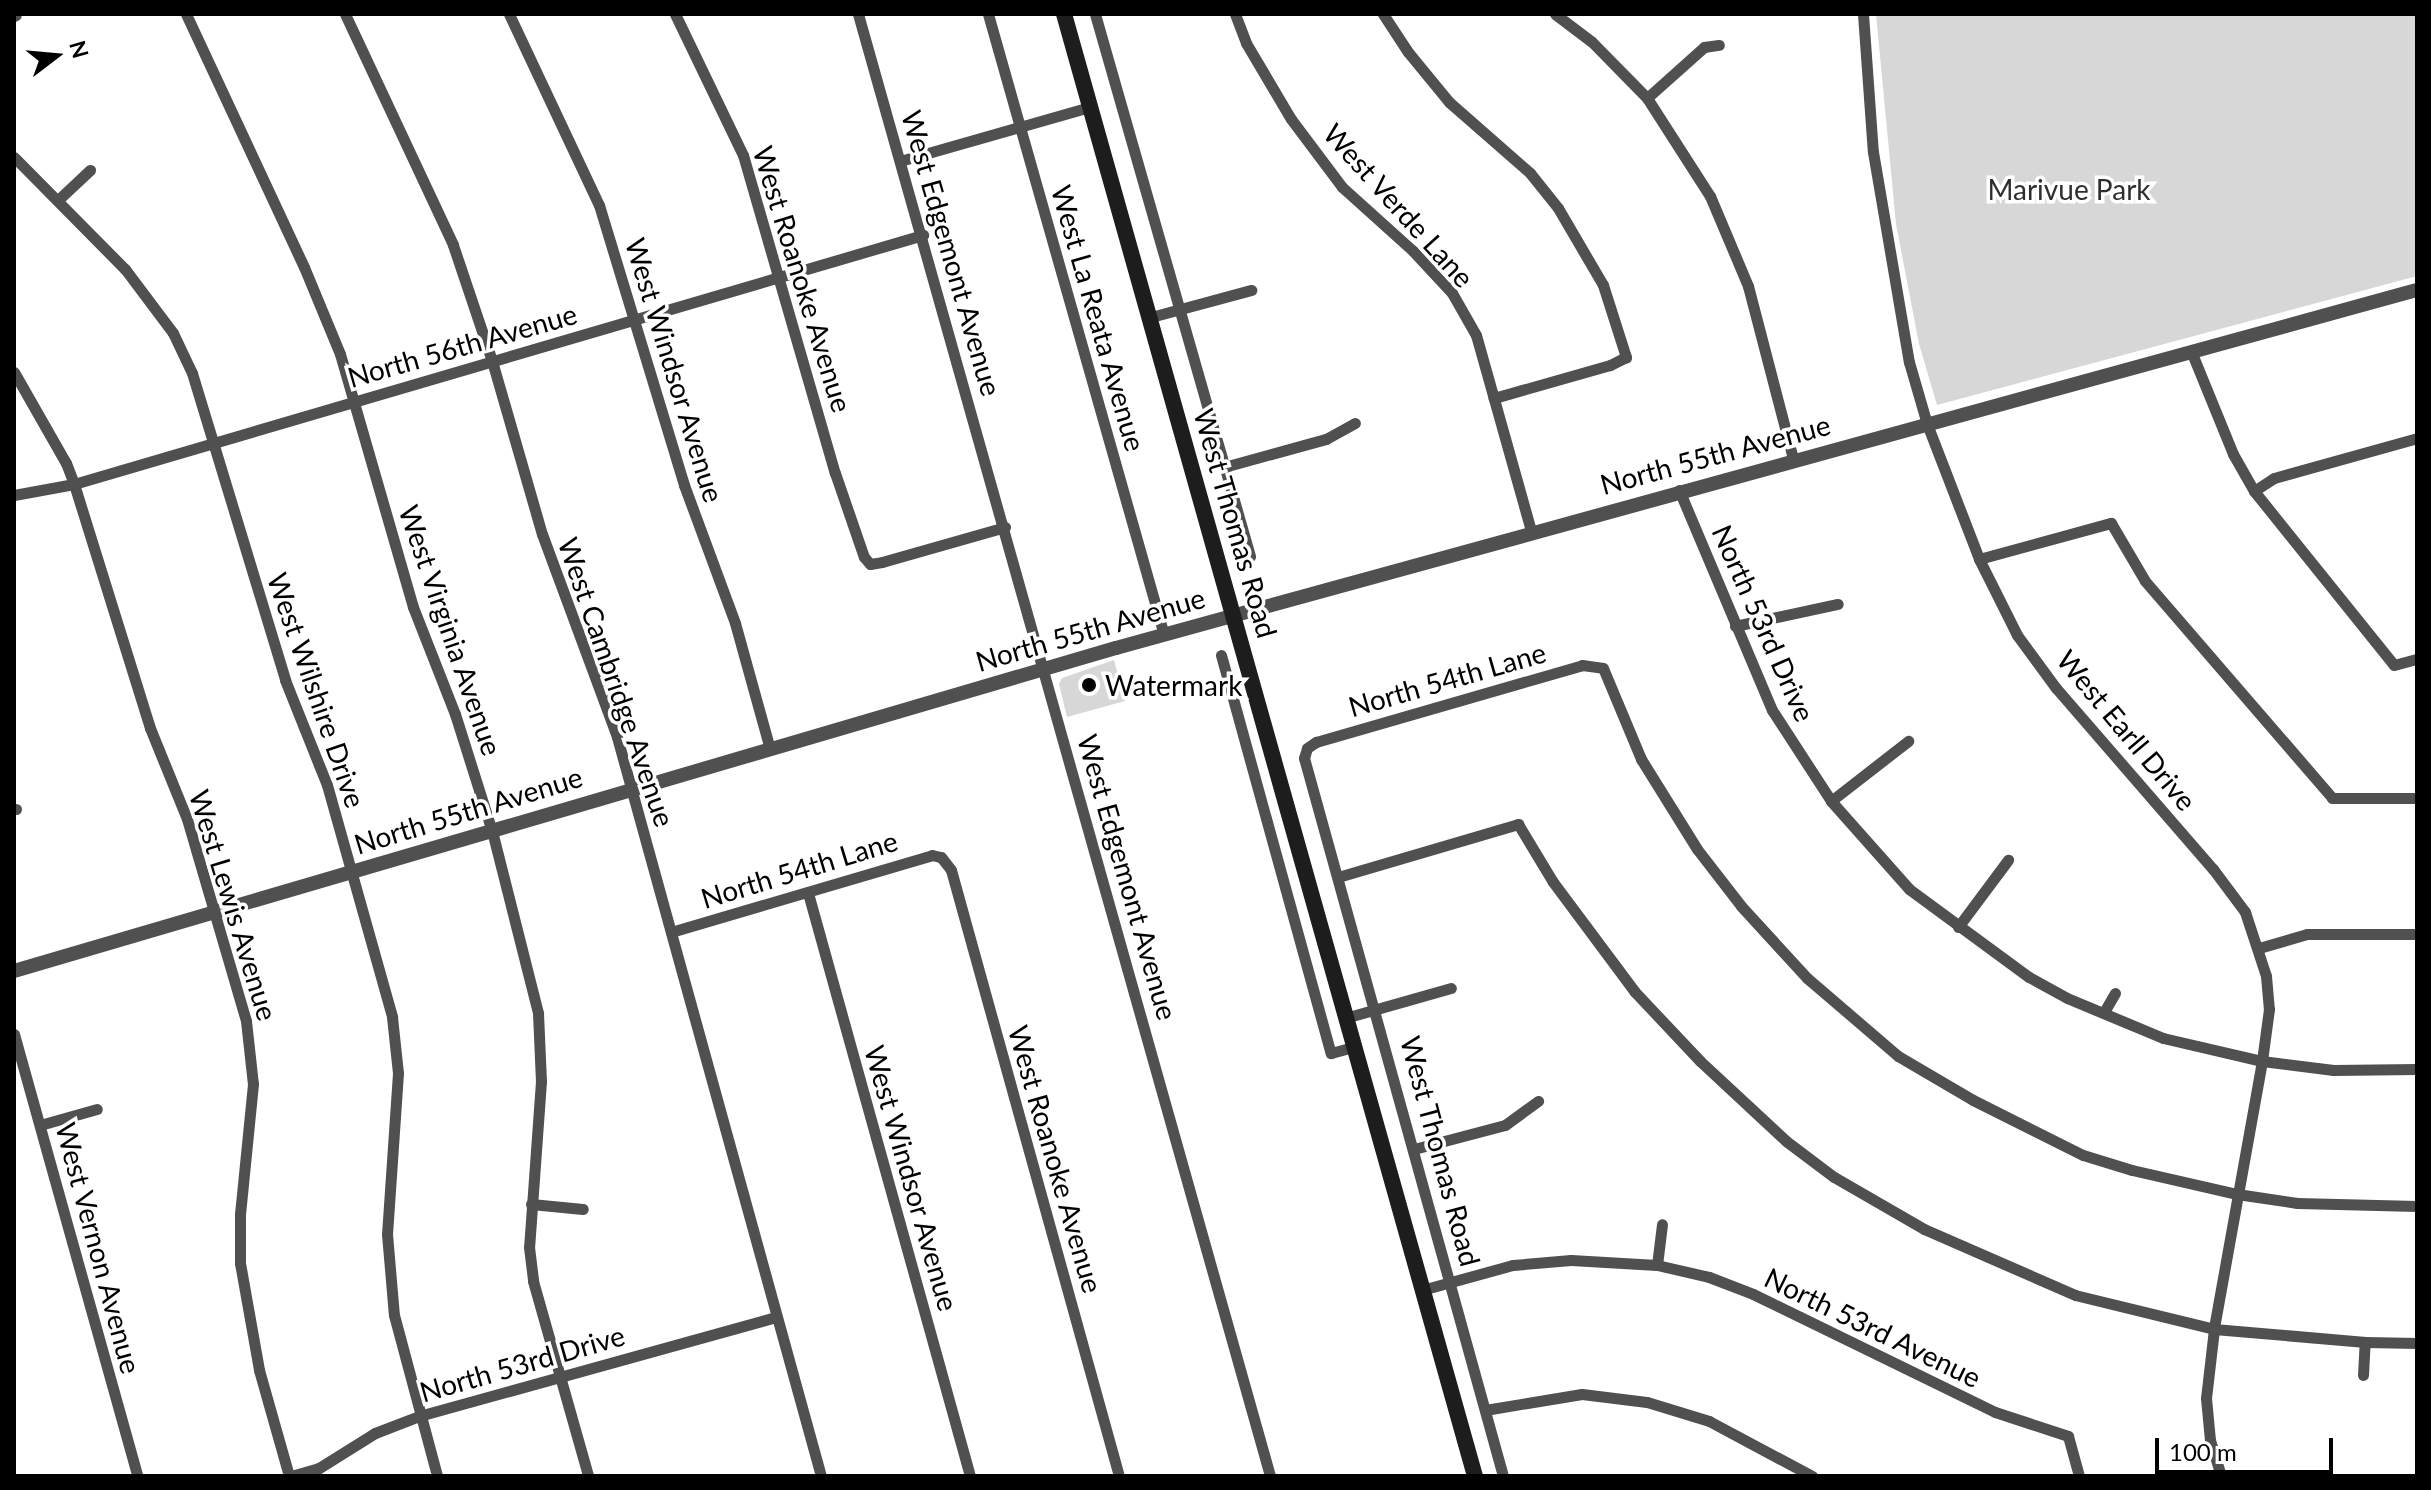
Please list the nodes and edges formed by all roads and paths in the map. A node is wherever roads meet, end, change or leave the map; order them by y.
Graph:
1 (186, 14) edge
2 (345, 14) edge
3 (509, 14) edge
4 (675, 14) edge
5 (858, 14) edge
6 (988, 14) edge
7 (1064, 14) edge
8 (1095, 14) edge
9 (1235, 14) edge
10 (1383, 14) edge
11 (1555, 14) edge
12 (1863, 14) edge
13 (1719, 45) dead end
14 (1647, 98) junction
15 (1090, 107) junction
16 (1020, 127) junction
17 (14, 157) edge
18 (900, 161) junction
19 (90, 170) dead end
20 (58, 200) junction
21 (923, 235) junction
22 (780, 277) junction
23 (1251, 290) dead end
24 (2417, 290) edge
25 (1179, 310) junction
26 (1151, 317) junction
27 (635, 319) junction
28 (2191, 351) junction
29 (492, 361) junction
30 (14, 372) edge
31 (1494, 398) junction
32 (354, 401) junction
33 (1355, 423) dead end
34 (1927, 424) junction
35 (2417, 438) edge
36 (213, 443) junction
37 (1793, 459) junction
38 (1224, 467) junction
39 (74, 484) junction
40 (1679, 490) junction
41 (2254, 491) junction
42 (14, 495) edge
43 (1005, 527) junction
44 (1531, 531) junction
45 (1250, 556) dead end
46 (1979, 559) junction
47 (1838, 604) dead end
48 (1235, 615) junction
49 (1735, 626) junction
50 (1164, 635) junction
51 (1221, 655) dead end
52 (2417, 659) edge
53 (1045, 669) junction
54 (1262, 713) junction
55 (1239, 720) junction
56 (1908, 741) dead end
57 (1307, 748) joint
58 (770, 749) junction
59 (631, 789) junction
60 (2417, 798) edge
61 (1831, 801) junction
62 (492, 831) junction
63 (941, 857) joint
64 (2008, 860) dead end
65 (350, 873) junction
66 (1338, 877) junction
67 (808, 893) junction
68 (214, 913) junction
69 (1958, 927) junction
70 (671, 932) junction
71 (2417, 934) edge
72 (2259, 948) junction
73 (14, 971) edge
74 (1451, 988) dead end
75 (2115, 993) dead end
76 (1375, 1010) junction
77 (2104, 1012) junction
78 (1345, 1018) junction
79 (14, 1034) edge
80 (1353, 1047) junction
81 (2262, 1061) junction
82 (2417, 1069) edge
83 (1538, 1101) dead end
84 (97, 1109) dead end
85 (40, 1125) junction
86 (1414, 1149) junction
87 (2237, 1194) junction
88 (531, 1204) junction
89 (2417, 1206) edge
90 (583, 1209) dead end
91 (1662, 1224) dead end
92 (1657, 1265) junction
93 (1449, 1282) junction
94 (1422, 1290) junction
95 (776, 1317) junction
96 (2214, 1329) junction
97 (2365, 1342) junction
98 (2417, 1343) edge
99 (2363, 1375) dead end
100 (559, 1378) junction
101 (1485, 1410) junction
102 (419, 1416) junction
103 (137, 1476) edge
104 (290, 1476) edge
105 (437, 1476) edge
106 (588, 1476) edge
107 (821, 1476) edge
108 (970, 1476) edge
109 (1119, 1476) edge
110 (1270, 1476) edge
111 (1475, 1476) edge
112 (1503, 1476) edge
113 (1812, 1476) edge
114 (2079, 1476) edge
115 (2221, 1476) edge

1 - 32 street, West Virginia Avenue
2 - 29 street, West Cambridge Avenue
3 - 27 street, West Windsor Avenue
4 - 22 street, West Roanoke Avenue
5 - 18 street, West Edgemont Avenue
6 - 16 street, West La Reata Avenue
7 - 15 main road, West Thomas Road
8 - 25 street, West Thomas Road
9 - 31 street, West Verde Lane
10 - 31 street
11 - 14 street
12 - 34 street, West Earll Drive
13 - 14 street
14 - 37 street
15 - 16 street
15 - 26 main road, West Thomas Road
16 - 18 street
16 - 50 street, West La Reata Avenue
17 - 20 street, West Wilshire Drive
18 - 21 street, West Edgemont Avenue
19 - 20 street
20 - 36 street, West Wilshire Drive
21 - 22 street, North 56th Avenue
21 - 43 street, West Edgemont Avenue
22 - 27 street, North 56th Avenue
22 - 43 street, West Roanoke Avenue
23 - 25 street
24 - 28 street, North 55th Avenue
25 - 26 street
25 - 38 street, West Thomas Road
26 - 48 main road, West Thomas Road
27 - 29 street, North 56th Avenue
27 - 58 street, West Windsor Avenue
28 - 34 street, North 55th Avenue
28 - 41 street
29 - 32 street, North 56th Avenue
29 - 59 street, West Cambridge Avenue
30 - 39 street, West Lewis Avenue
31 - 44 street, West Verde Lane
32 - 36 street, North 56th Avenue
32 - 62 street, West Virginia Avenue
33 - 38 street
34 - 37 street, North 55th Avenue
34 - 46 street, West Earll Drive
35 - 41 street
36 - 39 street, North 56th Avenue
36 - 65 street, West Wilshire Drive
37 - 40 street, North 55th Avenue
38 - 45 street, West Thomas Road
39 - 42 street, North 56th Avenue
39 - 68 street, West Lewis Avenue
40 - 44 street, North 55th Avenue
40 - 49 street, North 53rd Drive
41 - 52 street
43 - 53 street, West Edgemont Avenue
44 - 48 street, North 55th Avenue
46 - 60 street
46 - 72 street, West Earll Drive
47 - 49 street
48 - 50 street, North 55th Avenue
48 - 54 main road, West Thomas Road
49 - 61 street, North 53rd Drive
50 - 53 street, North 55th Avenue
51 - 55 street, West Thomas Road
53 - 58 street, North 55th Avenue
53 - 110 street, West Edgemont Avenue
54 - 55 street
54 - 78 main road, West Thomas Road
55 - 80 street, West Thomas Road
56 - 61 street
57 - 66 street, West Thomas Road
57 - 87 street, North 54th Lane
58 - 59 street, North 55th Avenue
59 - 62 street, North 55th Avenue
59 - 70 street, West Cambridge Avenue
61 - 69 street, North 53rd Drive
62 - 65 street, North 55th Avenue
62 - 88 street, West Virginia Avenue
63 - 67 street, North 54th Lane
63 - 109 street, West Roanoke Avenue
64 - 69 street
65 - 68 street, North 55th Avenue
65 - 102 street, West Wilshire Drive
66 - 76 street, West Thomas Road
66 - 96 street
67 - 70 street, North 54th Lane
67 - 108 street, West Windsor Avenue
68 - 73 street, North 55th Avenue
68 - 104 street, West Lewis Avenue
69 - 77 street, North 53rd Drive
70 - 95 street, West Cambridge Avenue
71 - 72 street
72 - 81 street, West Earll Drive
74 - 76 street
75 - 77 street
76 - 78 street
76 - 86 street, West Thomas Road
77 - 81 street, North 53rd Drive
78 - 80 main road, West Thomas Road
79 - 85 street, West Vernon Avenue
80 - 94 main road, West Thomas Road
81 - 82 street, North 53rd Drive
81 - 87 street, West Earll Drive
83 - 86 street
84 - 85 street
85 - 103 street, West Vernon Avenue
86 - 93 street, West Thomas Road
87 - 89 street
87 - 96 street, West Earll Drive
88 - 90 street
88 - 100 street, West Virginia Avenue
91 - 92 street
92 - 93 street, North 53rd Avenue
92 - 114 street, North 53rd Avenue
93 - 94 street, North 53rd Avenue
93 - 101 street, West Thomas Road
94 - 111 main road, West Thomas Road
95 - 100 street, North 53rd Drive
95 - 107 street, West Cambridge Avenue
96 - 97 street
96 - 115 street, West Earll Drive
97 - 98 street
97 - 99 street
100 - 102 street, North 53rd Drive
100 - 106 street, West Virginia Avenue
101 - 112 street, West Thomas Road
101 - 113 street
102 - 104 street, North 53rd Drive
102 - 105 street, West Wilshire Drive

